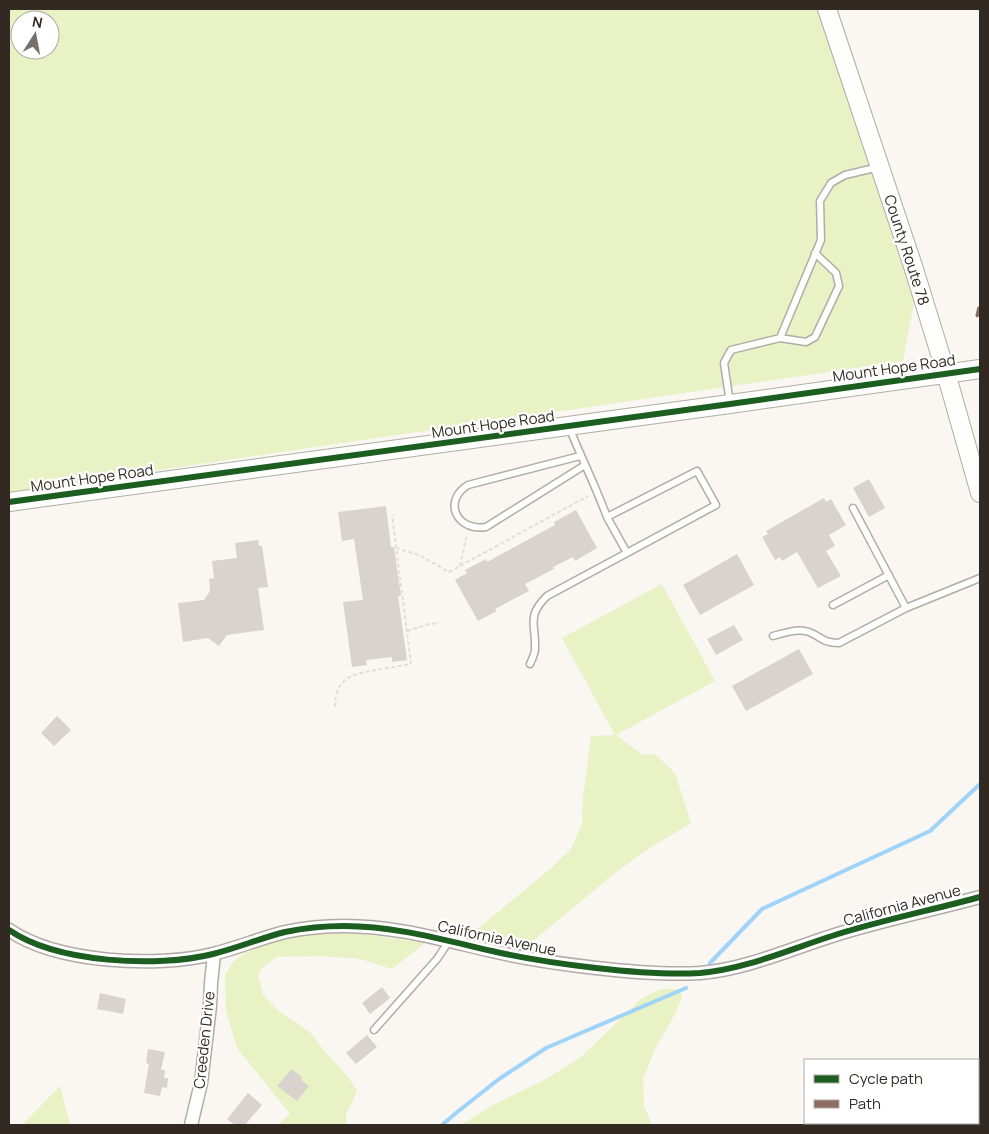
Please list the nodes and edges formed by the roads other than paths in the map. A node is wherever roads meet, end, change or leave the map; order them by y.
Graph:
1 (827, 9) edge
2 (880, 166) junction
3 (815, 253) junction
4 (780, 338) junction
5 (980, 369) edge
6 (946, 373) junction
7 (730, 404) junction
8 (568, 426) junction
9 (580, 456) junction
10 (585, 465) junction
11 (980, 493) edge
12 (9, 502) edge
13 (853, 508) dead end
14 (607, 518) junction
15 (628, 553) junction
16 (889, 575) junction
17 (980, 578) edge
18 (833, 605) dead end
19 (906, 608) junction
20 (773, 636) dead end
21 (530, 664) dead end
22 (980, 897) edge
23 (9, 930) edge
24 (449, 940) junction
25 (214, 954) junction
26 (374, 1030) dead end
27 (191, 1125) edge

1 - 2 street, County Route 78
2 - 3 lane
2 - 6 street, County Route 78
3 - 4 lane
3 - 4 lane
4 - 7 lane
5 - 6 street, Mount Hope Road
6 - 7 street, Mount Hope Road
6 - 11 street, County Route 78
7 - 8 street, Mount Hope Road
8 - 9 lane
8 - 12 street, Mount Hope Road
9 - 10 lane
9 - 10 lane
10 - 14 lane
13 - 16 lane
14 - 15 lane
14 - 15 lane
15 - 21 lane
16 - 18 lane
16 - 19 lane
17 - 19 lane
19 - 20 lane
22 - 24 street, California Avenue
23 - 25 street, California Avenue
24 - 25 street, California Avenue
24 - 26 lane
25 - 27 street, Creeden Drive

